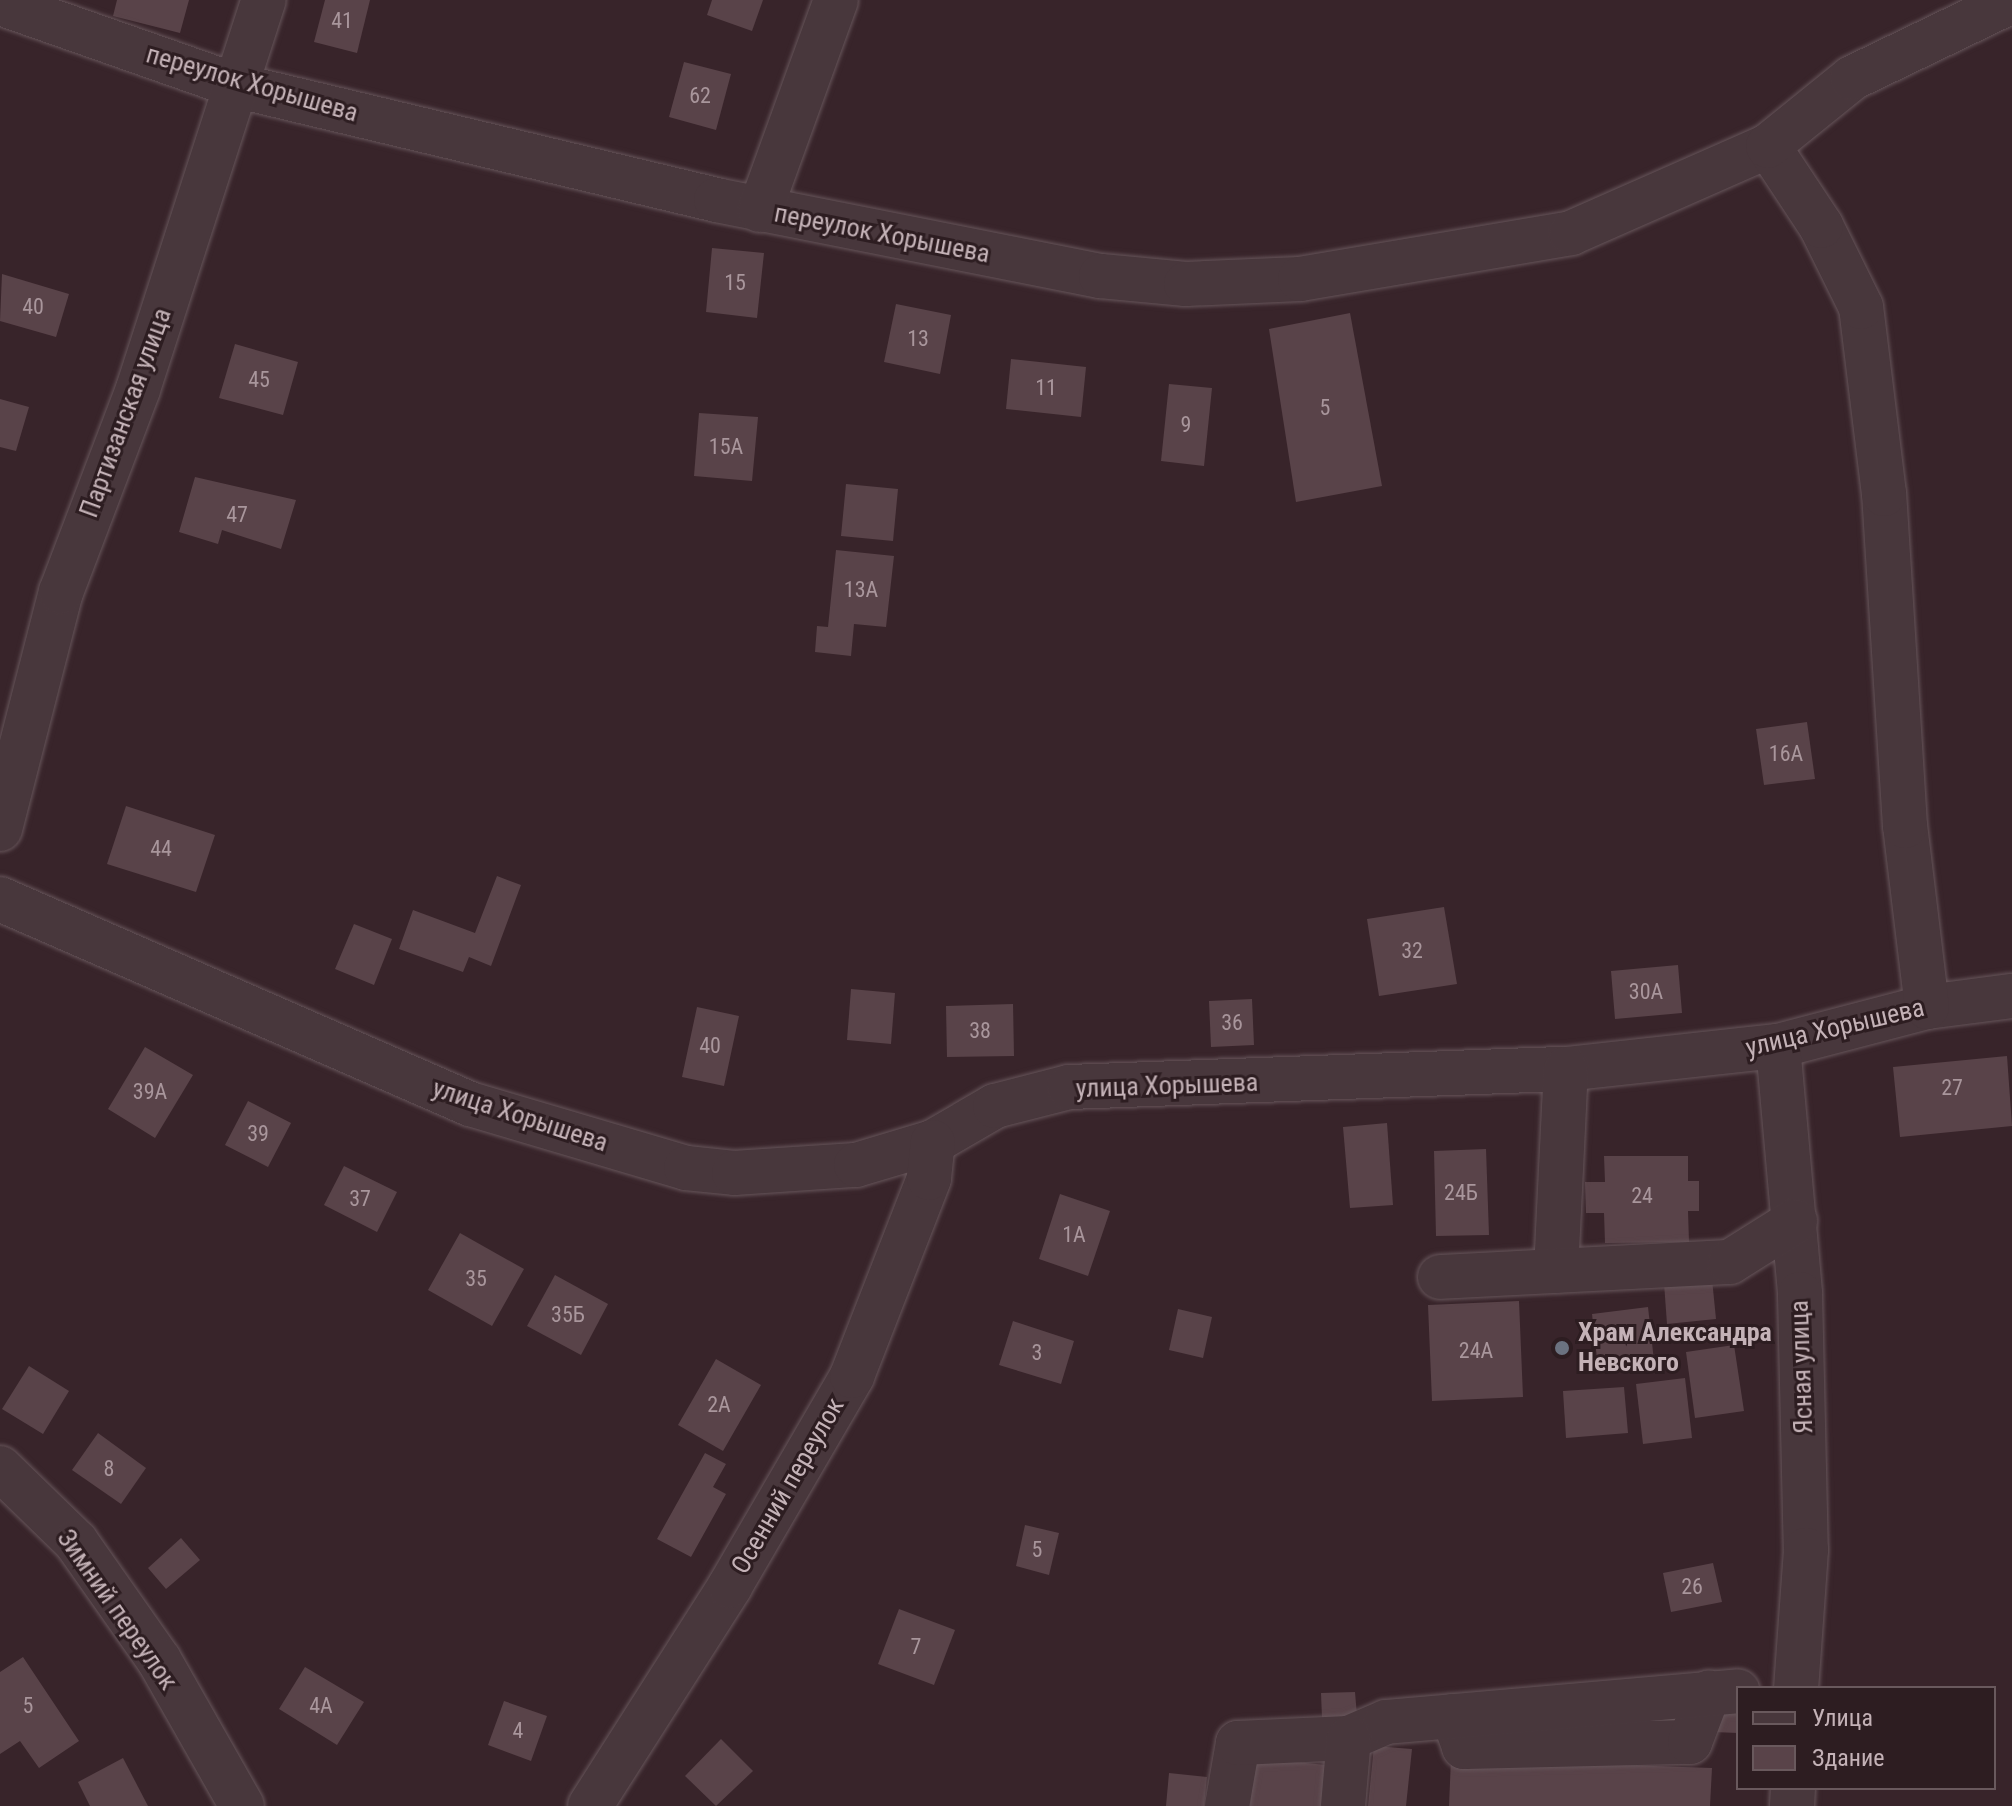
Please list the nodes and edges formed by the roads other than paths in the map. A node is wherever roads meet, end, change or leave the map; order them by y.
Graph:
1 (264, 0) edge
2 (836, 0) edge
3 (2012, 1) edge
4 (0, 3) edge
5 (234, 85) junction
6 (1768, 146) junction
7 (760, 210) junction
8 (0, 829) edge
9 (0, 899) edge
10 (2012, 996) edge
11 (1927, 1007) junction
12 (1778, 1046) junction
13 (1566, 1069) junction
14 (933, 1142) junction
15 (1795, 1221) junction
16 (1556, 1271) junction
17 (1440, 1277) dead end
18 (0, 1468) edge
19 (1796, 1686) edge
20 (1724, 1692) edge
21 (1349, 1738) junction
22 (242, 1806) edge
23 (590, 1806) edge
24 (1227, 1806) edge
25 (1343, 1806) edge

1 - 5 street, Партизанская улица
2 - 7 street
3 - 6 street, переулок Хорышева
4 - 5 street, переулок Хорышева
5 - 7 street, переулок Хорышева
5 - 8 street, Партизанская улица
6 - 7 street, переулок Хорышева
6 - 11 street
9 - 14 street, улица Хорышева
10 - 11 street, улица Хорышева
11 - 12 street, улица Хорышева
12 - 13 street, улица Хорышева
12 - 15 street, Ясная улица
13 - 14 street, улица Хорышева
13 - 16 street
14 - 23 street, Осенний переулок
15 - 16 street
15 - 19 street, Ясная улица
16 - 17 street
18 - 22 street, Зимний переулок
20 - 21 street
21 - 24 street
21 - 25 street

